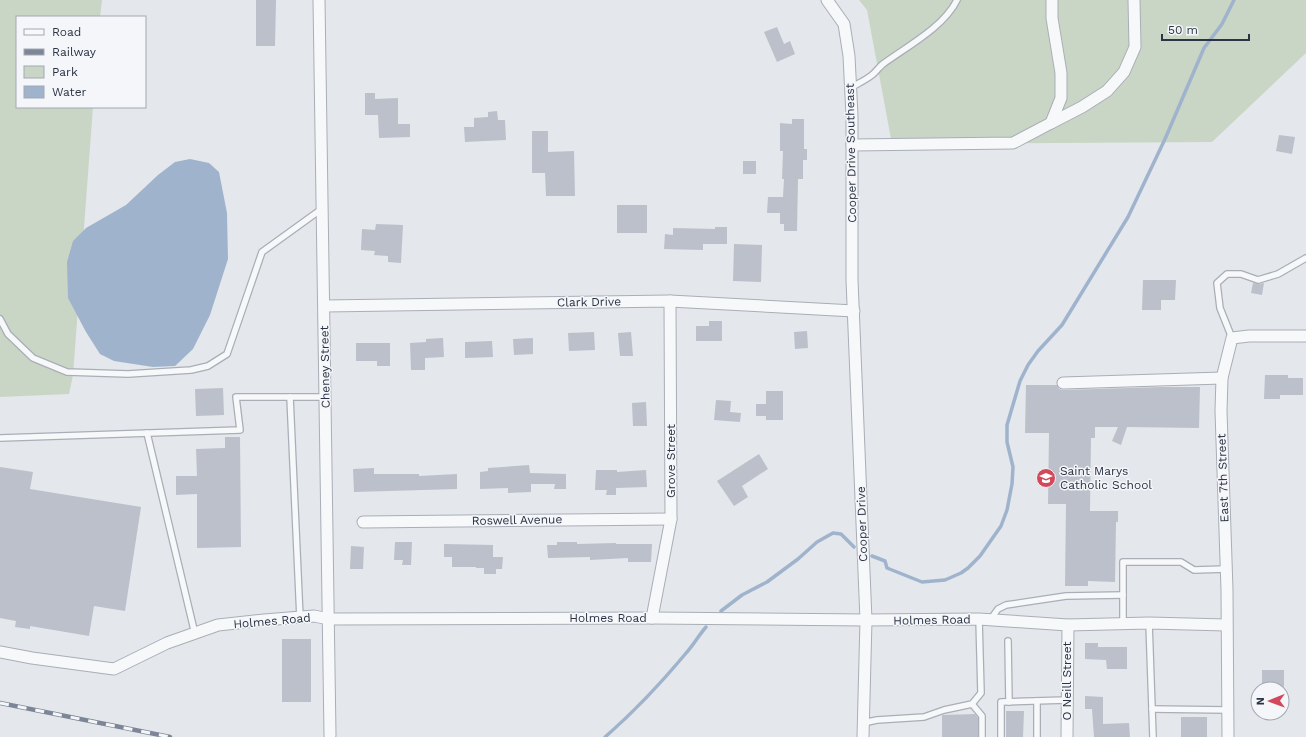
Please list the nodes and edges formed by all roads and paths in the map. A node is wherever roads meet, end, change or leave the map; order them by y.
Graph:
1 (319, 0) edge
2 (827, 0) edge
3 (957, 0) edge
4 (1052, 0) edge
5 (1134, 0) edge
6 (850, 88) junction
7 (1050, 123) junction
8 (852, 145) junction
9 (323, 208) junction
10 (1306, 258) edge
11 (670, 301) junction
12 (324, 306) junction
13 (854, 311) junction
14 (0, 319) edge
15 (1306, 336) edge
16 (1232, 338) junction
17 (1222, 378) junction
18 (1063, 383) dead end
19 (290, 397) junction
20 (326, 397) junction
21 (147, 433) junction
22 (0, 438) edge
23 (672, 519) junction
24 (363, 522) dead end
25 (1226, 569) junction
26 (1123, 595) junction
27 (300, 618) junction
28 (652, 618) junction
29 (329, 619) junction
30 (985, 619) junction
31 (866, 620) junction
32 (1149, 623) junction
33 (1124, 624) junction
34 (1068, 625) junction
35 (1226, 625) junction
36 (195, 634) junction
37 (1008, 640) dead end
38 (0, 652) edge
39 (1067, 700) junction
40 (1037, 701) junction
41 (1009, 702) junction
42 (972, 704) junction
43 (1152, 709) junction
44 (1227, 710) junction
45 (863, 723) junction
46 (330, 735) dead end
47 (863, 737) edge
48 (982, 737) edge
49 (1000, 737) edge
50 (1037, 737) edge
51 (1067, 737) edge
52 (1153, 737) edge
53 (1228, 737) edge

1 - 9 street, Cheney Street
2 - 6 street, Cooper Drive Southeast
3 - 6 lane
4 - 7 street
5 - 7 street
6 - 8 street, Cooper Drive Southeast
7 - 8 street
8 - 13 street, Cooper Drive Southeast
9 - 12 street, Cheney Street
9 - 14 lane
10 - 16 lane
11 - 12 street, Clark Drive
11 - 13 street, Clark Drive
11 - 23 street, Grove Street
12 - 20 street, Cheney Street
13 - 31 street, Cooper Drive
15 - 16 street
16 - 17 street, East 7th Street
17 - 18 street
17 - 25 street, East 7th Street
19 - 20 lane
19 - 21 lane
19 - 27 lane
20 - 29 street, Cheney Street
21 - 22 lane
21 - 36 lane
23 - 24 street, Roswell Avenue
23 - 28 street, Grove Street
25 - 26 lane
25 - 35 street, East 7th Street
26 - 30 lane
26 - 33 lane
27 - 29 street, Holmes Road
27 - 36 street, Holmes Road
28 - 29 street, Holmes Road
28 - 31 street, Holmes Road
29 - 46 street, Cheney Street
30 - 31 street, Holmes Road
30 - 34 street, Holmes Road
30 - 42 lane
31 - 45 street, Cooper Drive
32 - 33 street, Holmes Road
32 - 35 street, Holmes Road
32 - 43 lane
33 - 34 street, Holmes Road
34 - 39 street, O Neill Street
35 - 44 street, East 7th Street
36 - 38 street, Holmes Road
37 - 41 lane
39 - 40 lane
39 - 51 street, O Neill Street
40 - 41 lane
40 - 50 lane
41 - 49 lane
42 - 45 lane
42 - 48 lane
43 - 44 lane
43 - 52 lane
44 - 53 street, East 7th Street
45 - 47 street, Cooper Drive

